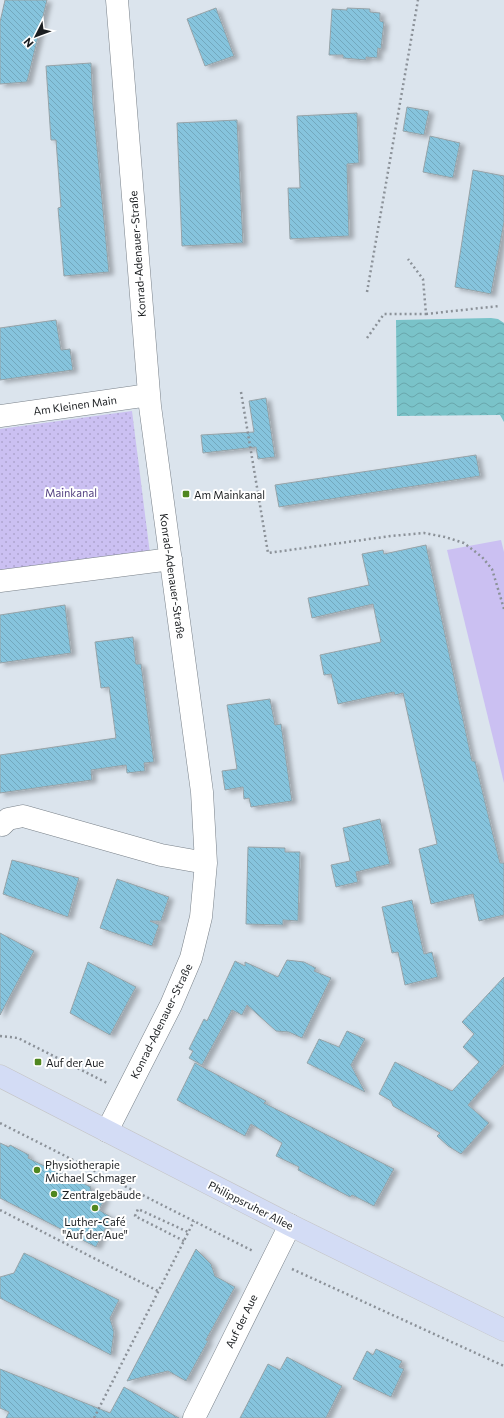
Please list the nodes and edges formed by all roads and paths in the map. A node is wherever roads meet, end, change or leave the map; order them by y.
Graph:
1 (118, 0) edge
2 (418, 0) edge
3 (408, 259) dead end
4 (367, 292) dead end
5 (498, 306) dead end
6 (426, 314) junction
7 (368, 338) dead end
8 (241, 392) dead end
9 (149, 395) junction
10 (0, 416) edge
11 (171, 559) junction
12 (0, 581) edge
13 (504, 609) edge
14 (2, 825) dead end
15 (206, 863) junction
16 (0, 1036) edge
17 (0, 1076) edge
18 (122, 1103) junction
19 (0, 1123) edge
20 (107, 1131) junction
21 (0, 1210) edge
22 (194, 1221) junction
23 (290, 1225) junction
24 (188, 1232) junction
25 (184, 1241) junction
26 (272, 1260) junction
27 (158, 1291) junction
28 (504, 1330) edge
29 (504, 1366) edge
30 (94, 1418) edge
31 (194, 1418) edge

1 - 9 street, Konrad-Adenauer-Straße
2 - 4 path
3 - 6 path
5 - 6 path
6 - 7 path
8 - 13 path
9 - 10 street, Am Kleinen Main
9 - 11 street, Konrad-Adenauer-Straße
11 - 12 street
11 - 15 street, Konrad-Adenauer-Straße
14 - 15 street
15 - 18 street, Konrad-Adenauer-Straße
16 - 18 path
17 - 20 main road, Philippsruher Allee
18 - 20 street, Konrad-Adenauer-Straße
19 - 22 path
20 - 23 main road, Philippsruher Allee
21 - 27 path
22 - 24 path
22 - 26 path
23 - 26 street, Auf der Aue
23 - 28 main road, Philippsruher Allee
24 - 25 path
24 - 25 path
25 - 27 path
26 - 29 path
26 - 31 street, Auf der Aue
27 - 30 path

